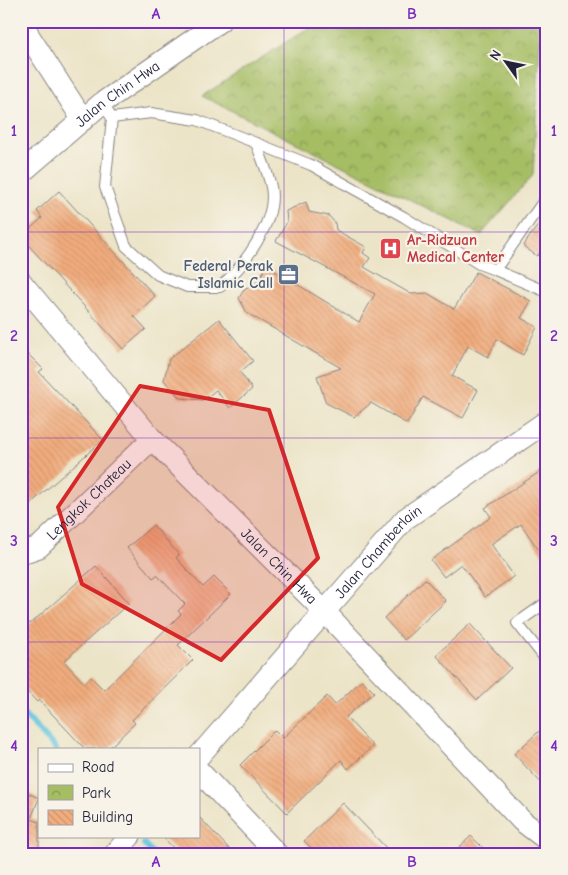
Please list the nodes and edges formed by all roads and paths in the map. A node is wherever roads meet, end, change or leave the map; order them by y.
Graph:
1 (23, 21) edge
2 (220, 21) edge
3 (107, 110) junction
4 (83, 120) junction
5 (256, 143) junction
6 (21, 173) edge
7 (547, 196) edge
8 (494, 270) junction
9 (21, 282) edge
10 (547, 292) edge
11 (547, 421) edge
12 (152, 439) junction
13 (21, 553) edge
14 (547, 602) edge
15 (324, 611) junction
16 (547, 661) edge
17 (200, 755) edge
18 (200, 772) edge
19 (128, 838) edge
20 (547, 840) edge
21 (114, 854) edge
22 (277, 854) edge

1 - 4 street
2 - 3 street, Jalan Chin Hwa
3 - 4 street, Jalan Chin Hwa
3 - 5 lane
3 - 5 lane
4 - 6 street, Jalan Chin Hwa
5 - 8 lane
7 - 8 lane
8 - 10 lane
9 - 12 street, Jalan Chin Hwa
11 - 15 street, Jalan Chamberlain
12 - 13 street, Lengkok Chateau
12 - 15 street, Jalan Chin Hwa
14 - 16 lane
15 - 17 street, Jalan Chamberlain
15 - 20 street, Jalan Chin Hwa
18 - 22 street
19 - 21 street

